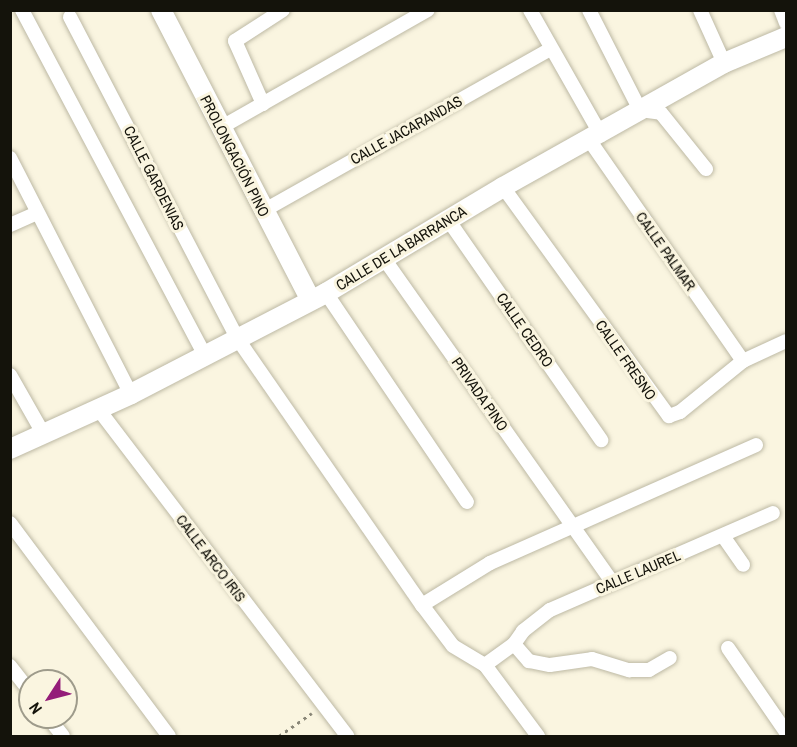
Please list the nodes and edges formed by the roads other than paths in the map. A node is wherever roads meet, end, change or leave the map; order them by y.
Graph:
1 (161, 10) edge
2 (283, 10) edge
3 (428, 10) edge
4 (530, 10) edge
5 (590, 10) edge
6 (700, 10) edge
7 (781, 10) edge
8 (23, 13) edge
9 (70, 17) dead end
10 (786, 23) edge
11 (786, 37) edge
12 (550, 49) junction
13 (724, 63) junction
14 (263, 104) junction
15 (640, 110) junction
16 (220, 128) junction
17 (596, 138) junction
18 (10, 158) edge
19 (706, 169) dead end
20 (503, 187) junction
21 (263, 211) junction
22 (37, 213) junction
23 (449, 220) junction
24 (10, 225) edge
25 (385, 260) junction
26 (318, 297) junction
27 (237, 338) junction
28 (786, 341) edge
29 (205, 355) junction
30 (743, 362) junction
31 (10, 375) edge
32 (131, 394) junction
33 (99, 410) junction
34 (43, 434) junction
35 (601, 440) dead end
36 (756, 445) dead end
37 (10, 449) edge
38 (468, 501) dead end
39 (773, 513) dead end
40 (10, 523) edge
41 (574, 527) junction
42 (723, 536) junction
43 (743, 565) dead end
44 (613, 583) junction
45 (422, 606) junction
46 (514, 644) junction
47 (728, 648) dead end
48 (670, 658) dead end
49 (484, 665) junction
50 (786, 732) edge
51 (169, 736) edge
52 (347, 736) edge
53 (538, 736) edge

1 - 16 main road, PROLONGACIÓN PINO
2 - 14 street
3 - 14 street
4 - 12 street, CALLE PALMAR
5 - 15 street
6 - 13 street
7 - 10 street
8 - 29 street
9 - 27 street, CALLE GARDENIAS
11 - 13 main road, CALLE DE LA BARRANCA
12 - 17 street, CALLE PALMAR
12 - 21 street, CALLE JACARANDAS
13 - 15 main road, CALLE DE LA BARRANCA
14 - 16 street
15 - 17 main road, CALLE DE LA BARRANCA
15 - 19 street
16 - 21 main road, PROLONGACIÓN PINO
17 - 20 main road, CALLE DE LA BARRANCA
17 - 30 street, CALLE PALMAR
18 - 22 street
20 - 23 main road, CALLE DE LA BARRANCA
20 - 30 street, CALLE FRESNO
21 - 26 main road, PROLONGACIÓN PINO
22 - 24 street
22 - 32 street
23 - 25 main road, CALLE DE LA BARRANCA
23 - 35 street, CALLE CEDRO
25 - 26 main road, CALLE DE LA BARRANCA
25 - 41 street, PRIVADA PINO
26 - 27 main road, CALLE DE LA BARRANCA
26 - 38 street
27 - 29 main road, CALLE DE LA BARRANCA
27 - 45 street, CALLE GARDENIAS
28 - 30 street, CALLE FRESNO
29 - 32 main road, CALLE DE LA BARRANCA
31 - 34 street
32 - 33 main road, CALLE DE LA BARRANCA
33 - 34 main road, CALLE DE LA BARRANCA
33 - 52 street, CALLE ARCO IRIS
34 - 37 main road, CALLE DE LA BARRANCA
36 - 41 street
39 - 42 street, CALLE LAUREL
40 - 51 street
41 - 44 street, PRIVADA PINO
41 - 45 street
42 - 43 street
42 - 44 street, CALLE LAUREL
44 - 46 street, CALLE LAUREL
45 - 49 street, CALLE GARDENIAS
46 - 48 street
46 - 49 street, CALLE LAUREL
47 - 50 street
49 - 53 street

